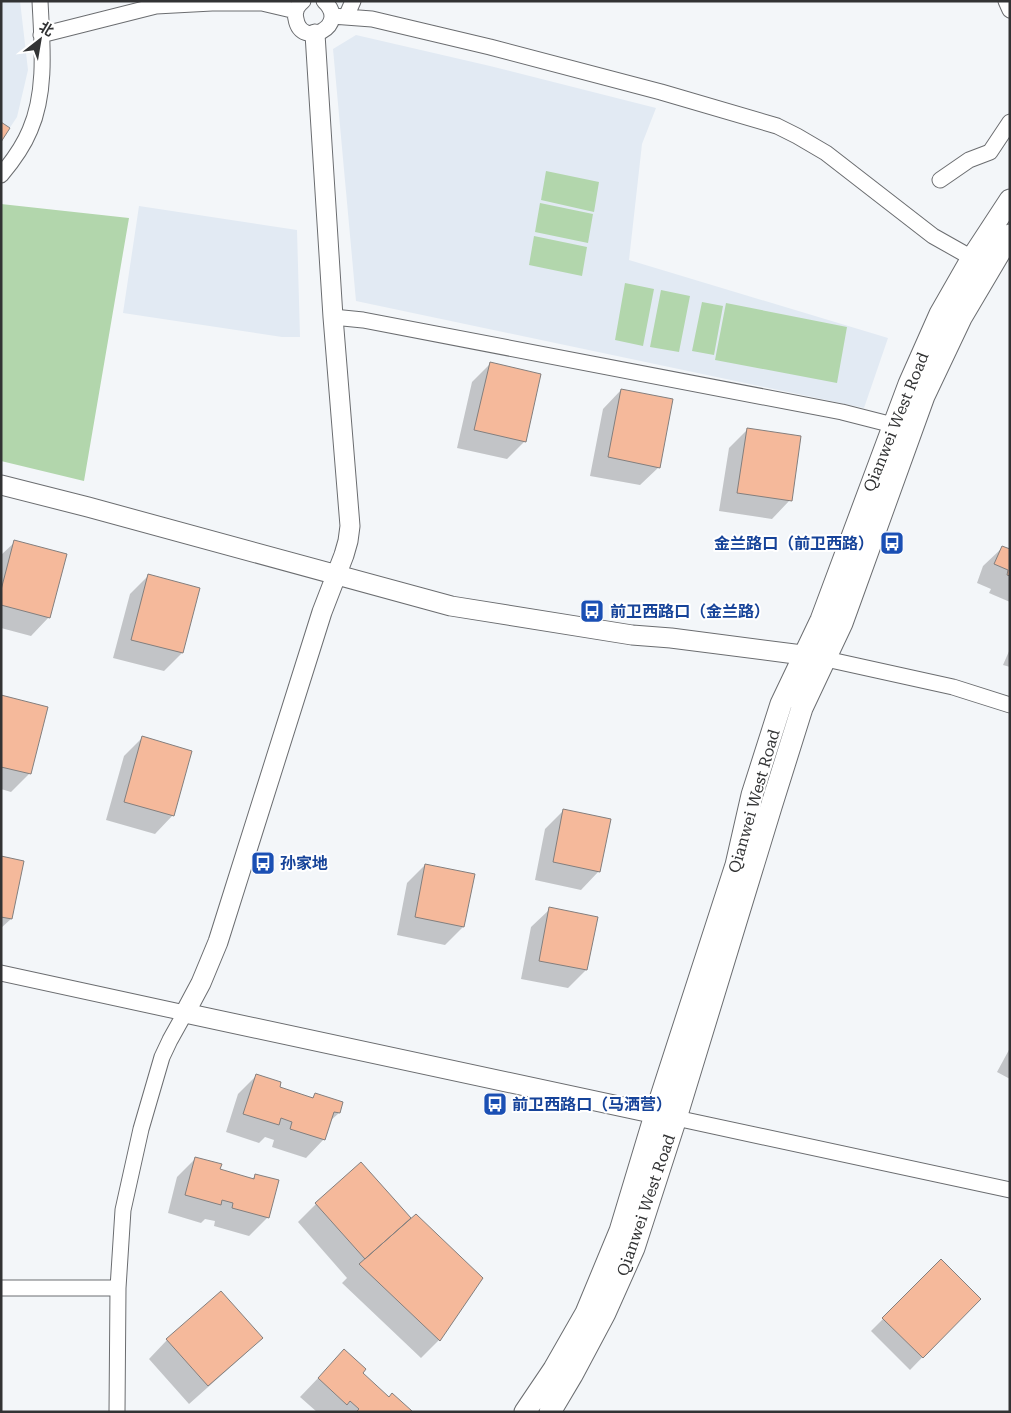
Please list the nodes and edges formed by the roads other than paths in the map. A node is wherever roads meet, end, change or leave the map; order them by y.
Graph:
1 (40, 1) edge
2 (324, 1) edge
3 (353, 1) edge
4 (1006, 1) edge
5 (299, 6) edge
6 (1010, 10) edge
7 (339, 16) junction
8 (315, 34) junction
9 (42, 35) junction
10 (1010, 122) edge
11 (1, 176) edge
12 (940, 180) dead end
13 (1010, 200) edge
14 (1010, 235) edge
15 (972, 258) junction
16 (333, 317) junction
17 (893, 425) junction
18 (1, 485) edge
19 (336, 575) junction
20 (804, 655) junction
21 (826, 659) junction
22 (1010, 705) edge
23 (1, 974) edge
24 (185, 1012) junction
25 (655, 1114) junction
26 (676, 1118) junction
27 (1010, 1190) edge
28 (1, 1288) edge
29 (118, 1288) junction
30 (117, 1412) edge
31 (525, 1412) edge
32 (550, 1412) edge

1 - 9 street
2 - 7 street
3 - 7 street
4 - 6 street
5 - 8 street
5 - 9 street
7 - 8 street
7 - 15 street
8 - 16 street
9 - 11 street
10 - 12 street
13 - 15 main road, Qianwei West Road
14 - 21 main road, Qianwei West Road
15 - 17 main road, Qianwei West Road
16 - 17 street
16 - 19 street
17 - 20 main road, Qianwei West Road
18 - 19 street
19 - 20 street
19 - 24 street
20 - 21 street
20 - 25 main road, Qianwei West Road
21 - 22 street
21 - 26 main road, Qianwei West Road
23 - 24 street
24 - 25 street
24 - 29 street
25 - 26 street
25 - 31 main road, Qianwei West Road
26 - 27 street
26 - 32 main road, Qianwei West Road
28 - 29 street
29 - 30 street

